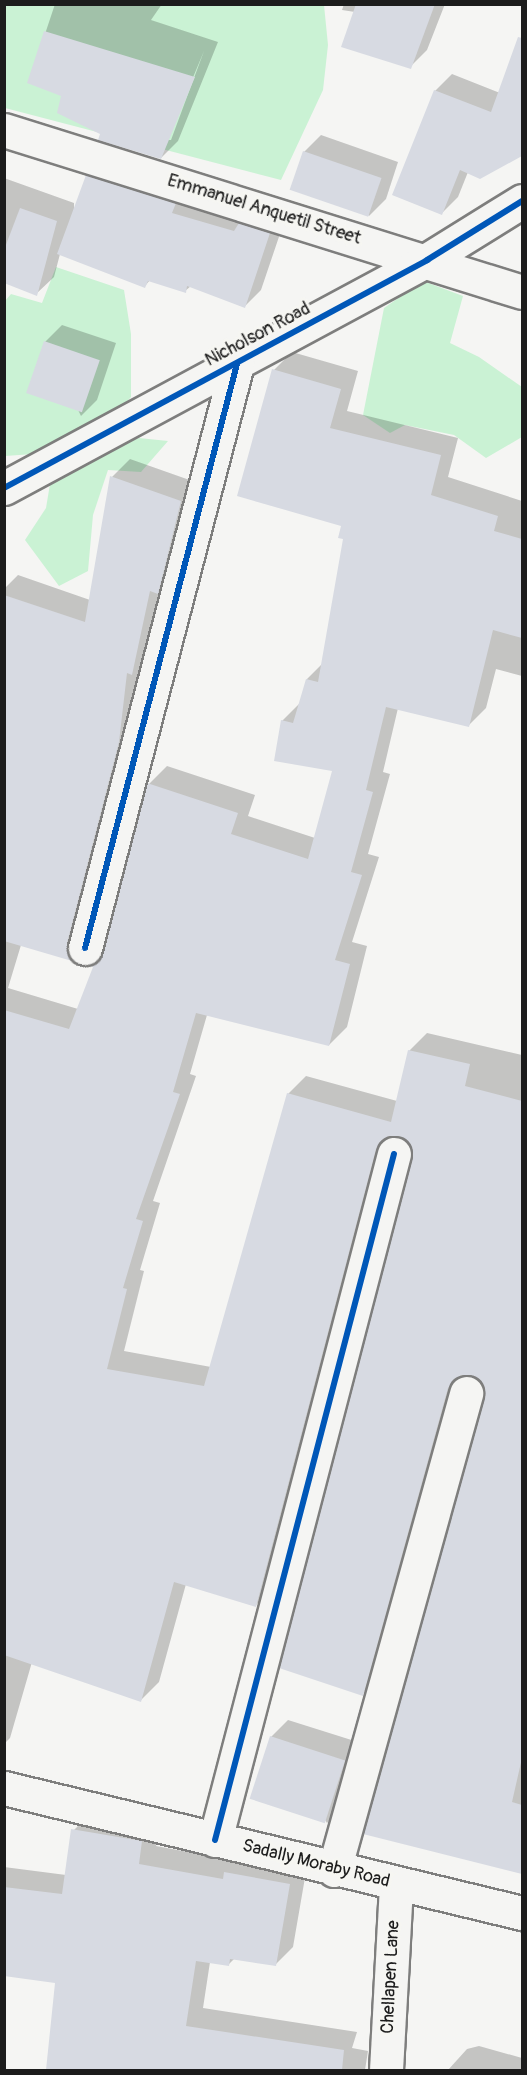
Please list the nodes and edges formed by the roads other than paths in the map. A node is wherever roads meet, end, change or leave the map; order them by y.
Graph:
1 (4, 130) edge
2 (522, 201) edge
3 (427, 260) junction
4 (522, 292) edge
5 (237, 364) junction
6 (7, 493) edge
7 (85, 948) dead end
8 (394, 1154) dead end
9 (466, 1393) dead end
10 (4, 1788) edge
11 (215, 1840) junction
12 (334, 1870) junction
13 (396, 1884) junction
14 (522, 1913) edge
15 (386, 2070) edge

1 - 3 street, Emmanuel Anquetil Street
2 - 3 street, Nicholson Road
3 - 4 street, Emmanuel Anquetil Street
3 - 5 street, Nicholson Road
5 - 6 street, Nicholson Road
5 - 7 street
8 - 11 street
9 - 12 street
10 - 11 street, Sadally Moraby Road
11 - 12 street, Sadally Moraby Road
12 - 13 street, Sadally Moraby Road
13 - 14 street, Sadally Moraby Road
13 - 15 street, Chellapen Lane

